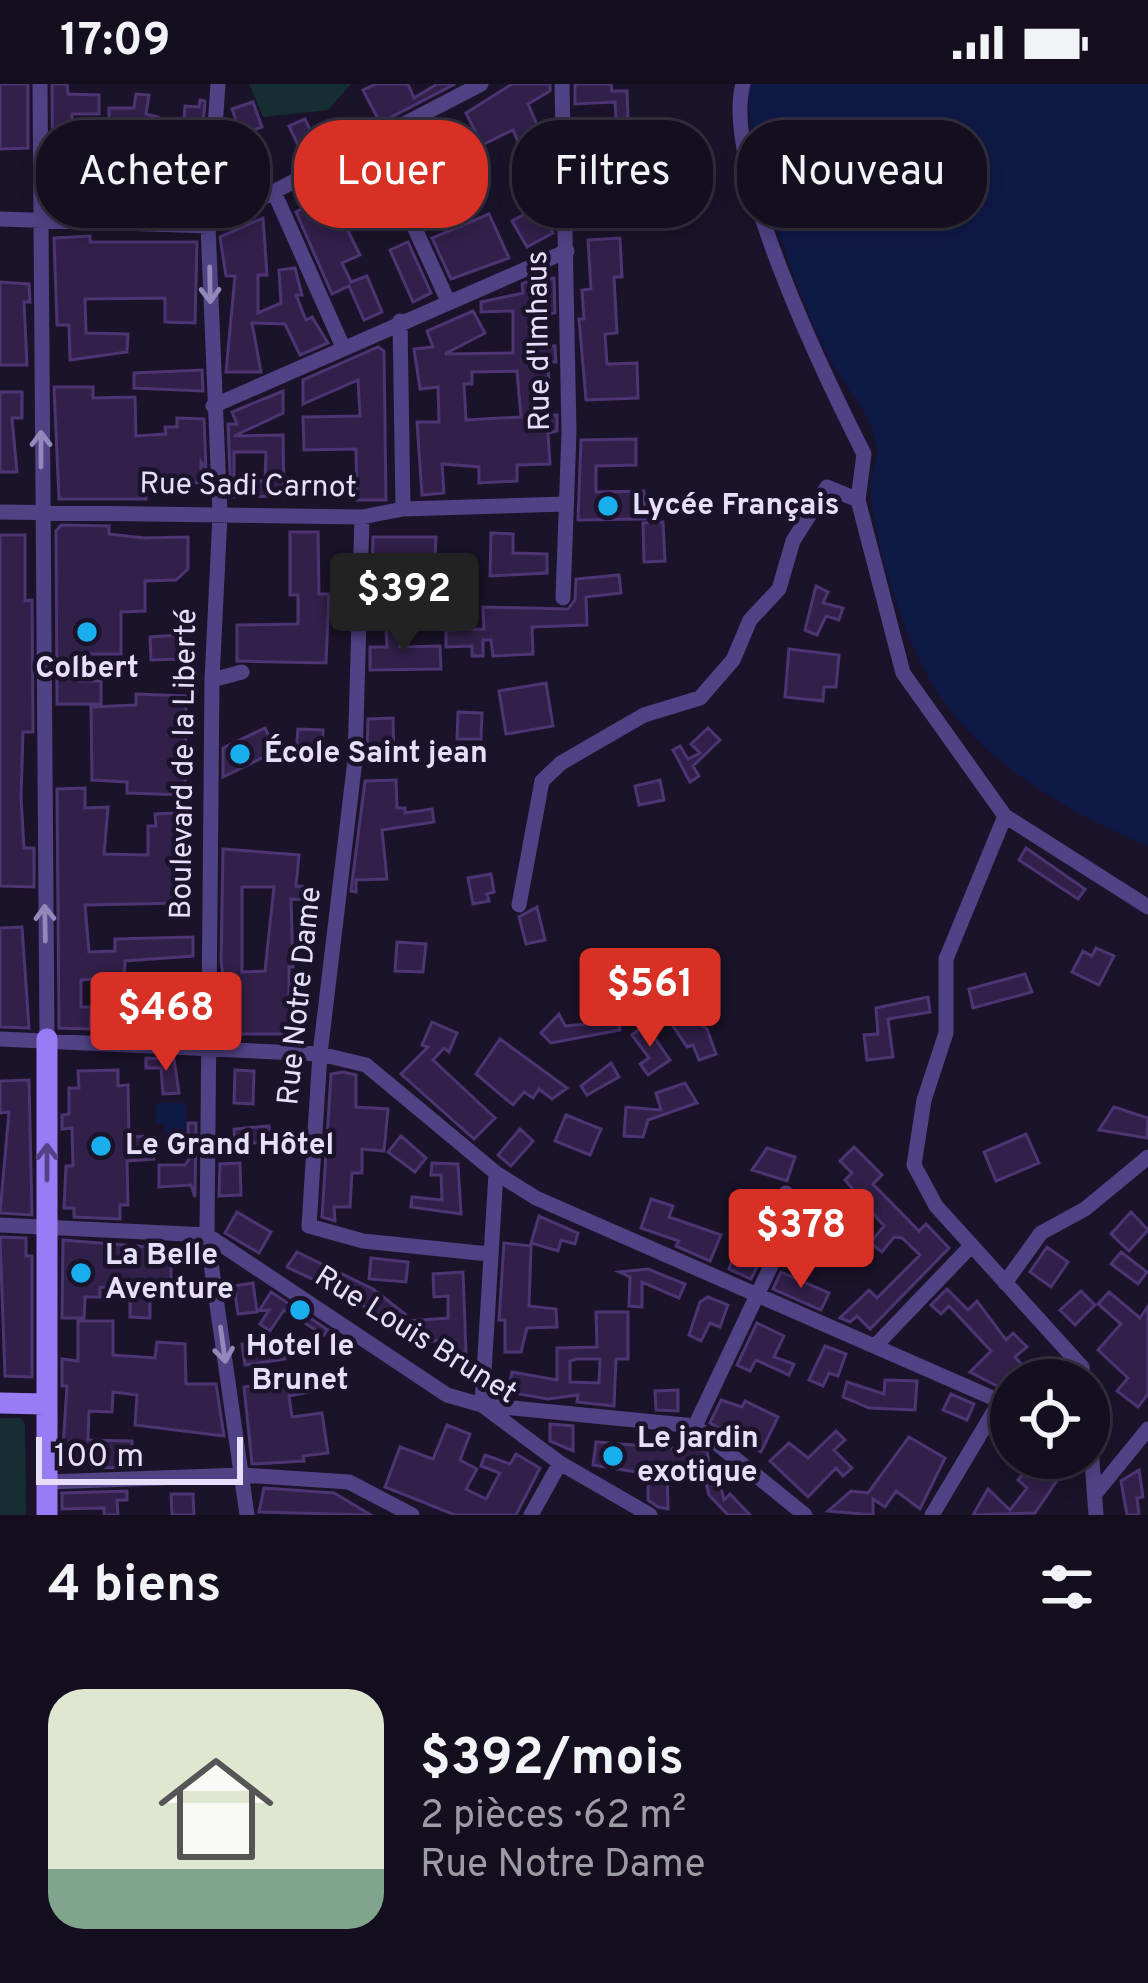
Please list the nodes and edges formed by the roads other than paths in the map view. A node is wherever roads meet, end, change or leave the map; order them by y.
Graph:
1 (40, 84) edge
2 (218, 84) edge
3 (481, 84) edge
4 (562, 84) edge
5 (743, 84) edge
6 (41, 120) edge
7 (215, 120) edge
8 (411, 120) edge
9 (294, 181) edge
10 (274, 192) junction
11 (270, 194) edge
12 (0, 219) edge
13 (36, 219) edge
14 (42, 228) edge
15 (208, 228) edge
16 (415, 228) edge
17 (567, 251) junction
18 (448, 301) junction
19 (400, 321) junction
20 (343, 347) junction
21 (213, 406) junction
22 (858, 500) junction
23 (566, 504) junction
24 (404, 509) junction
25 (41, 510) junction
26 (0, 512) edge
27 (220, 515) junction
28 (362, 517) junction
29 (563, 598) dead end
30 (242, 672) dead end
31 (212, 680) junction
32 (1005, 816) junction
33 (519, 905) dead end
34 (1148, 907) edge
35 (0, 1039) edge
36 (46, 1040) junction
37 (207, 1049) junction
38 (320, 1054) junction
39 (1148, 1157) edge
40 (496, 1173) junction
41 (786, 1193) dead end
42 (0, 1226) edge
43 (46, 1226) junction
44 (207, 1235) junction
45 (971, 1246) junction
46 (489, 1254) junction
47 (1005, 1283) junction
48 (754, 1296) junction
49 (877, 1343) junction
50 (1075, 1359) edge
51 (990, 1397) edge
52 (0, 1403) edge
53 (45, 1404) junction
54 (482, 1405) junction
55 (695, 1426) junction
56 (990, 1427) edge
57 (1148, 1429) edge
58 (560, 1463) junction
59 (242, 1475) junction
60 (1094, 1479) edge
61 (47, 1482) junction
62 (1095, 1494) junction
63 (46, 1515) edge
64 (247, 1515) edge
65 (412, 1515) edge
66 (531, 1515) edge
67 (650, 1515) edge
68 (805, 1515) edge
69 (932, 1515) edge
70 (1096, 1515) edge

1 - 6 street
2 - 7 street, Boulevard de la Liberté
3 - 8 street
4 - 17 street, Rue d'Imhaus
5 - 22 street
9 - 10 street
10 - 11 street
10 - 20 street
12 - 13 street
25 -> 14 street
15 -> 21 street, Boulevard de la Liberté
16 - 18 street
17 - 18 street
17 - 23 street, Rue d'Imhaus
18 - 19 street
19 - 20 street
19 - 24 street
20 - 21 street
21 - 27 street, Boulevard de la Liberté
22 - 32 street
22 - 33 street
23 - 24 street, Rue Sadi Carnot
23 - 29 street, Rue d'Imhaus
24 - 28 street, Rue Sadi Carnot
25 - 26 street, Rue Sadi Carnot
25 - 27 street, Rue Sadi Carnot
36 -> 25 street
27 - 28 street, Rue Sadi Carnot
27 - 31 street, Boulevard de la Liberté
28 - 38 street, Rue Notre Dame
30 - 31 street
31 - 37 street, Boulevard de la Liberté
32 - 34 street
32 - 45 street
35 - 36 street
36 - 37 street
43 -> 36 main road
37 - 38 street
37 - 44 street, Boulevard de la Liberté
38 - 40 street
38 - 46 street, Rue Notre Dame
39 - 47 street
40 - 46 street
40 - 48 street
41 - 48 street
42 - 43 street
43 - 44 street
43 - 53 main road
44 - 54 street, Rue Louis Brunet
44 -> 59 street, Boulevard de la Liberté
45 - 47 street
45 - 49 street
46 - 54 street
47 - 50 street
48 - 49 street
48 - 55 street
49 - 51 street
52 - 53 main road
53 - 61 main road
54 - 55 street
54 - 58 street, Rue Louis Brunet
55 - 68 street
56 - 69 street
57 - 62 street
58 - 66 street
58 - 67 street, Rue Louis Brunet
59 - 61 street
59 - 64 street, Boulevard de la Liberté
59 - 65 street
60 - 62 street
61 - 63 main road
62 - 70 street

